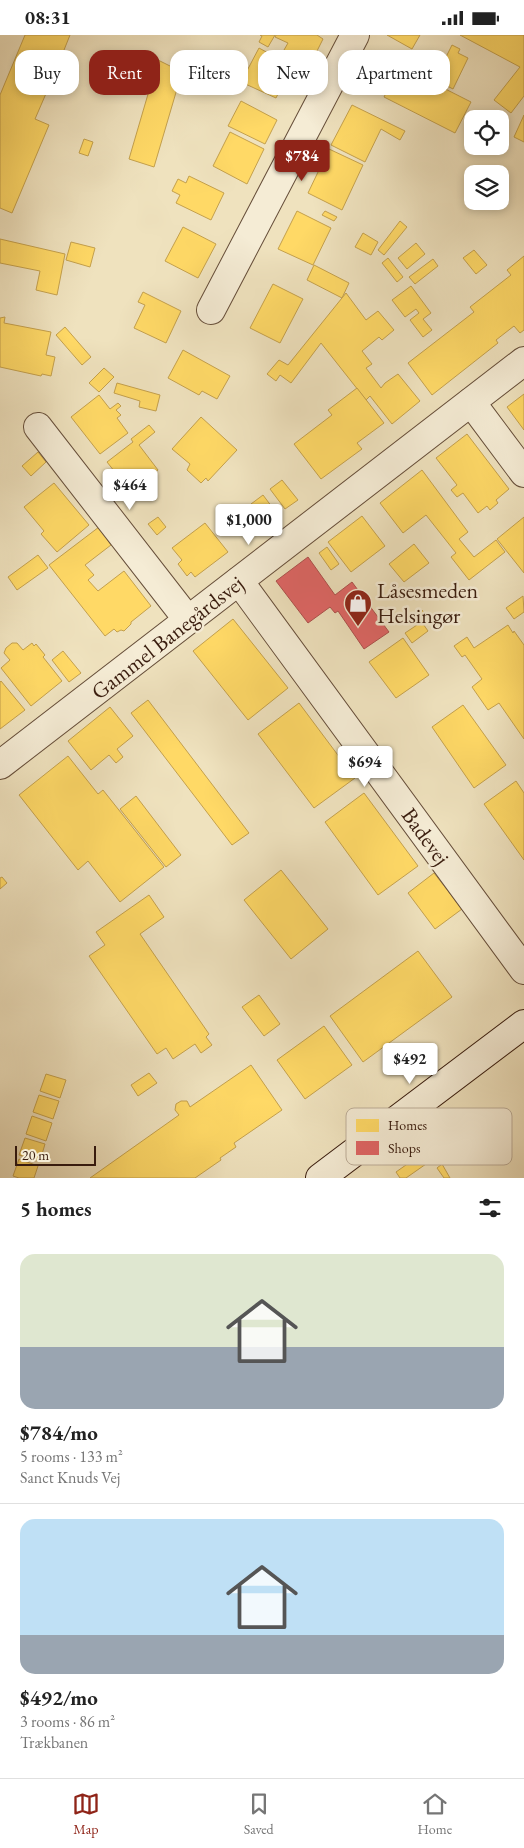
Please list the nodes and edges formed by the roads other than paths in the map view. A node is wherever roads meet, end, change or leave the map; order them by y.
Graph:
1 (355, 35) edge
2 (211, 310) dead end
3 (524, 361) edge
4 (471, 402) junction
5 (38, 427) dead end
6 (524, 473) edge
7 (239, 581) junction
8 (188, 620) junction
9 (0, 765) edge
10 (524, 969) edge
11 (524, 1024) edge
12 (413, 1108) edge
13 (346, 1158) edge
14 (320, 1178) edge

1 - 2 street
3 - 4 street, Gammel Banegårdsvej
4 - 6 street
4 - 7 street, Gammel Banegårdsvej
5 - 8 street
7 - 8 street, Gammel Banegårdsvej
7 - 10 street, Badevej
8 - 9 street, Gammel Banegårdsvej
11 - 12 street
13 - 14 street

